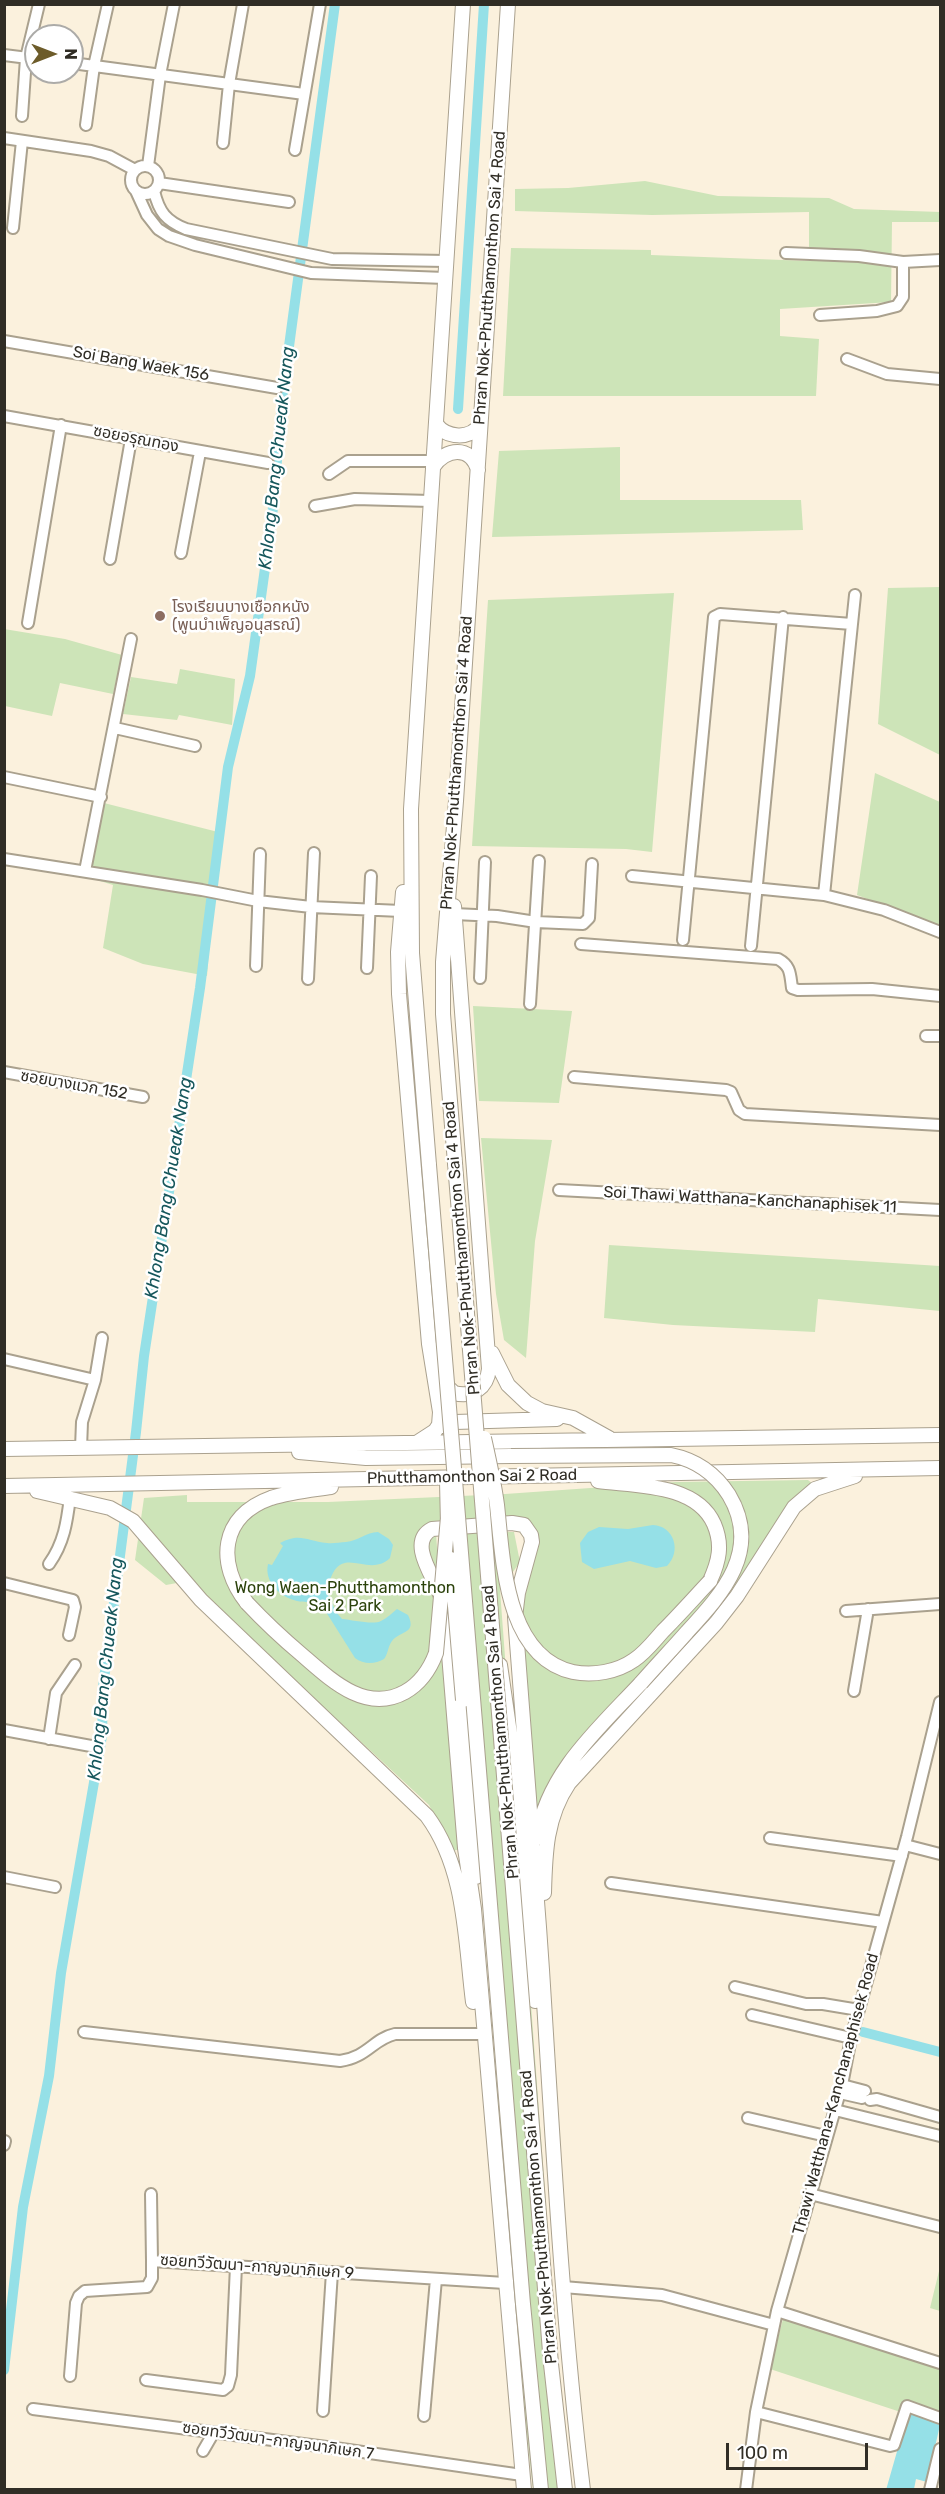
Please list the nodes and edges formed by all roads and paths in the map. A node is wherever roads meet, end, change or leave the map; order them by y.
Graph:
1 (39, 4) edge
2 (108, 4) edge
3 (174, 4) edge
4 (243, 4) edge
5 (320, 4) edge
6 (464, 4) edge
7 (508, 4) edge
8 (36, 24) edge
9 (4, 55) edge
10 (24, 57) edge
11 (84, 65) edge
12 (94, 66) junction
13 (160, 75) junction
14 (27, 84) edge
15 (230, 84) junction
16 (304, 94) junction
17 (22, 116) dead end
18 (86, 125) dead end
19 (4, 138) edge
20 (22, 141) junction
21 (223, 143) dead end
22 (295, 150) dead end
23 (148, 166) junction
24 (135, 170) junction
25 (156, 187) junction
26 (136, 191) junction
27 (289, 202) dead end
28 (13, 228) dead end
29 (786, 253) dead end
30 (446, 261) junction
31 (940, 261) edge
32 (903, 262) junction
33 (445, 278) junction
34 (820, 315) dead end
35 (4, 341) edge
36 (847, 359) dead end
37 (940, 380) edge
38 (277, 388) dead end
39 (4, 416) edge
40 (436, 424) junction
41 (62, 425) junction
42 (480, 425) junction
43 (131, 439) junction
44 (200, 452) junction
45 (268, 463) dead end
46 (433, 464) junction
47 (478, 470) junction
48 (329, 474) dead end
49 (430, 501) junction
50 (315, 506) dead end
51 (181, 553) dead end
52 (110, 559) dead end
53 (855, 596) dead end
54 (783, 617) junction
55 (28, 623) dead end
56 (852, 624) junction
57 (131, 639) dead end
58 (115, 729) junction
59 (195, 746) dead end
60 (4, 777) edge
61 (101, 796) junction
62 (411, 809) junction
63 (314, 853) dead end
64 (260, 854) dead end
65 (452, 854) junction
66 (4, 859) edge
67 (539, 861) dead end
68 (485, 862) dead end
69 (592, 864) dead end
70 (85, 871) junction
71 (371, 876) dead end
72 (632, 876) dead end
73 (689, 881) junction
74 (756, 889) junction
75 (824, 895) junction
76 (258, 901) junction
77 (311, 907) junction
78 (370, 909) junction
79 (401, 911) junction
80 (454, 914) junction
81 (483, 915) junction
82 (536, 922) junction
83 (940, 932) edge
84 (683, 940) dead end
85 (581, 944) dead end
86 (751, 946) dead end
87 (256, 966) dead end
88 (367, 968) dead end
89 (480, 978) dead end
90 (308, 979) dead end
91 (940, 996) edge
92 (530, 1004) dead end
93 (926, 1036) dead end
94 (940, 1036) edge
95 (4, 1072) edge
96 (574, 1077) dead end
97 (142, 1097) dead end
98 (940, 1125) edge
99 (559, 1190) dead end
100 (940, 1210) edge
101 (486, 1322) junction
102 (102, 1338) dead end
103 (4, 1359) edge
104 (431, 1360) junction
105 (95, 1380) junction
106 (475, 1407) junction
107 (573, 1418) junction
108 (437, 1429) junction
109 (940, 1436) edge
110 (452, 1438) junction
111 (611, 1439) junction
112 (416, 1443) junction
113 (255, 1446) junction
114 (81, 1448) junction
115 (4, 1449) edge
116 (940, 1468) edge
117 (913, 1469) junction
118 (552, 1475) junction
119 (392, 1478) junction
120 (9, 1486) edge
121 (69, 1497) junction
122 (448, 1517) junction
123 (49, 1564) dead end
124 (4, 1583) edge
125 (940, 1604) edge
126 (868, 1609) junction
127 (846, 1611) dead end
128 (491, 1612) junction
129 (69, 1635) dead end
130 (75, 1665) dead end
131 (854, 1690) dead end
132 (940, 1702) edge
133 (938, 1728) edge
134 (4, 1730) edge
135 (49, 1739) junction
136 (86, 1745) dead end
137 (770, 1838) dead end
138 (904, 1851) junction
139 (940, 1854) edge
140 (529, 1873) junction
141 (4, 1877) edge
142 (611, 1883) dead end
143 (55, 1887) dead end
144 (474, 1909) junction
145 (883, 1922) junction
146 (542, 1970) junction
147 (735, 1987) dead end
148 (859, 2010) junction
149 (753, 2015) dead end
150 (84, 2032) dead end
151 (478, 2034) junction
152 (851, 2038) junction
153 (841, 2089) junction
154 (549, 2102) junction
155 (835, 2110) junction
156 (492, 2116) junction
157 (940, 2117) edge
158 (748, 2118) dead end
159 (826, 2136) junction
160 (940, 2136) edge
161 (151, 2194) dead end
162 (810, 2194) junction
163 (940, 2227) edge
164 (152, 2261) junction
165 (236, 2266) junction
166 (332, 2272) junction
167 (436, 2279) junction
168 (505, 2283) junction
169 (563, 2287) junction
170 (777, 2311) junction
171 (774, 2325) junction
172 (940, 2363) edge
173 (69, 2376) dead end
174 (146, 2380) dead end
175 (33, 2409) dead end
176 (323, 2410) dead end
177 (756, 2412) junction
178 (424, 2416) dead end
179 (940, 2418) edge
180 (214, 2432) junction
181 (940, 2449) edge
182 (203, 2451) dead end
183 (523, 2482) edge
184 (541, 2490) edge
185 (565, 2490) edge
186 (584, 2490) edge
187 (746, 2490) edge
188 (930, 2490) edge

1 - 8 street
2 - 12 street
3 - 13 street
4 - 15 street
5 - 16 street
6 - 30 main road, Phran Nok-Phutthamonthon Sai 4 Road
7 - 42 main road, Phran Nok-Phutthamonthon Sai 4 Road
9 - 10 street
11 - 12 street
12 - 13 street
12 - 18 street
13 - 15 street
13 - 23 street
14 - 17 street
15 - 16 street
15 - 21 street
16 - 22 street
19 - 20 street
20 - 24 street
20 - 28 street
23 - 24 street
23 - 25 street
24 - 26 street
25 - 26 street
25 - 27 street
25 - 30 street
26 - 33 street
29 - 32 street
30 - 33 main road, Phran Nok-Phutthamonthon Sai 4 Road
31 - 32 street
32 - 34 street
33 - 40 main road, Phran Nok-Phutthamonthon Sai 4 Road
35 - 38 street, Soi Bang Waek 156
36 - 37 street
39 - 41 street, ซอยอรุณทอง
40 - 42 main road
40 - 46 main road, Phran Nok-Phutthamonthon Sai 4 Road
41 - 43 street, ซอยอรุณทอง
41 - 55 street
42 - 47 main road, Phran Nok-Phutthamonthon Sai 4 Road
43 - 44 street, ซอยอรุณทอง
43 - 52 street
44 - 45 street, ซอยอรุณทอง
44 - 51 street
46 - 47 main road
46 - 48 street
46 - 49 main road, Phran Nok-Phutthamonthon Sai 4 Road
47 - 65 main road, Phran Nok-Phutthamonthon Sai 4 Road
49 - 50 street
49 - 62 main road, Phran Nok-Phutthamonthon Sai 4 Road
53 - 56 street
54 - 56 street
54 - 73 street
54 - 74 street
56 - 75 street
57 - 58 street
58 - 59 street
58 - 61 street
60 - 61 street
61 - 70 street
62 - 79 main road
62 - 110 main road, Phran Nok-Phutthamonthon Sai 4 Road, bridge
63 - 77 street
64 - 76 street
65 - 80 main road
65 - 106 main road, Phran Nok-Phutthamonthon Sai 4 Road, bridge
66 - 70 street
67 - 82 street
68 - 81 street
69 - 82 street
70 - 76 street
71 - 78 street
72 - 73 street
73 - 74 street
73 - 84 street
74 - 75 street
74 - 86 street
75 - 83 street
76 - 77 street
76 - 87 street
77 - 78 street
77 - 90 street
78 - 79 street
78 - 88 street
79 - 104 main road
80 - 81 street
80 - 101 main road
81 - 82 street
81 - 89 street
82 - 92 street
85 - 91 street
93 - 94 street
95 - 97 street, ซอยบางแวก 152
96 - 98 street
99 - 100 street, Soi Thawi Watthana-Kanchanaphisek 11
101 - 104 main road
101 - 107 main road
102 - 105 street
103 - 105 street
104 - 108 main road
105 - 114 street
106 - 118 main road, bridge
106 - 128 main road, Phran Nok-Phutthamonthon Sai 4 Road, bridge
107 - 108 main road
107 - 111 main road
108 - 112 main road
109 - 111 main road
110 - 122 main road, bridge
110 - 184 main road, Phran Nok-Phutthamonthon Sai 4 Road, bridge
111 - 112 main road
112 - 113 main road
113 - 114 main road
113 - 140 main road, bridge
114 - 115 main road
116 - 117 main road, Phutthamonthon Sai 2 Road
117 - 118 main road, Phutthamonthon Sai 2 Road
117 - 146 main road
118 - 119 main road, Phutthamonthon Sai 2 Road
119 - 120 main road, Phutthamonthon Sai 2 Road
119 - 122 main road, bridge
120 - 121 main road
121 - 123 street
121 - 151 main road
122 - 144 main road, bridge
124 - 129 street
125 - 126 street
126 - 127 street
126 - 131 street
128 - 140 main road, bridge
128 - 185 main road, Phran Nok-Phutthamonthon Sai 4 Road, bridge
130 - 135 street
132 - 133 street, Thawi Watthana-Kanchanaphisek Road
133 - 138 street, Thawi Watthana-Kanchanaphisek Road
134 - 135 street
135 - 136 street
137 - 138 street
138 - 139 street
138 - 145 street, Thawi Watthana-Kanchanaphisek Road
140 - 144 main road
140 - 146 main road
140 - 154 main road
141 - 143 street
142 - 145 street
144 - 156 main road
145 - 148 street, Thawi Watthana-Kanchanaphisek Road
146 - 154 main road
147 - 148 street
148 - 152 street, Thawi Watthana-Kanchanaphisek Road
149 - 152 street
150 - 151 street
151 - 156 main road
152 - 153 street, Thawi Watthana-Kanchanaphisek Road
153 - 155 street, Thawi Watthana-Kanchanaphisek Road
153 - 157 street
154 - 169 main road
155 - 159 street, Thawi Watthana-Kanchanaphisek Road
155 - 160 street
156 - 168 main road
158 - 159 street
159 - 162 street, Thawi Watthana-Kanchanaphisek Road
161 - 164 street
162 - 163 street
162 - 170 street, Thawi Watthana-Kanchanaphisek Road
164 - 165 street, ซอยทวีวัฒนา-กาญจนาภิเษก 9
164 - 173 street, ซอยทวีวัฒนา-กาญจนาภิเษก 9
165 - 166 street, ซอยทวีวัฒนา-กาญจนาภิเษก 9
165 - 174 street
166 - 167 street, ซอยทวีวัฒนา-กาญจนาภิเษก 9
166 - 176 street
167 - 168 street, ซอยทวีวัฒนา-กาญจนาภิเษก 9
167 - 178 street
168 - 183 main road
169 - 171 street
169 - 186 main road
170 - 171 street, Thawi Watthana-Kanchanaphisek Road
170 - 172 street
171 - 177 street, Thawi Watthana-Kanchanaphisek Road
175 - 180 street, ซอยทวีวัฒนา-กาญจนาภิเษก 7
177 - 179 street
177 - 187 street, Thawi Watthana-Kanchanaphisek Road
180 - 182 street
180 - 183 street, ซอยทวีวัฒนา-กาญจนาภิเษก 7
181 - 188 street

